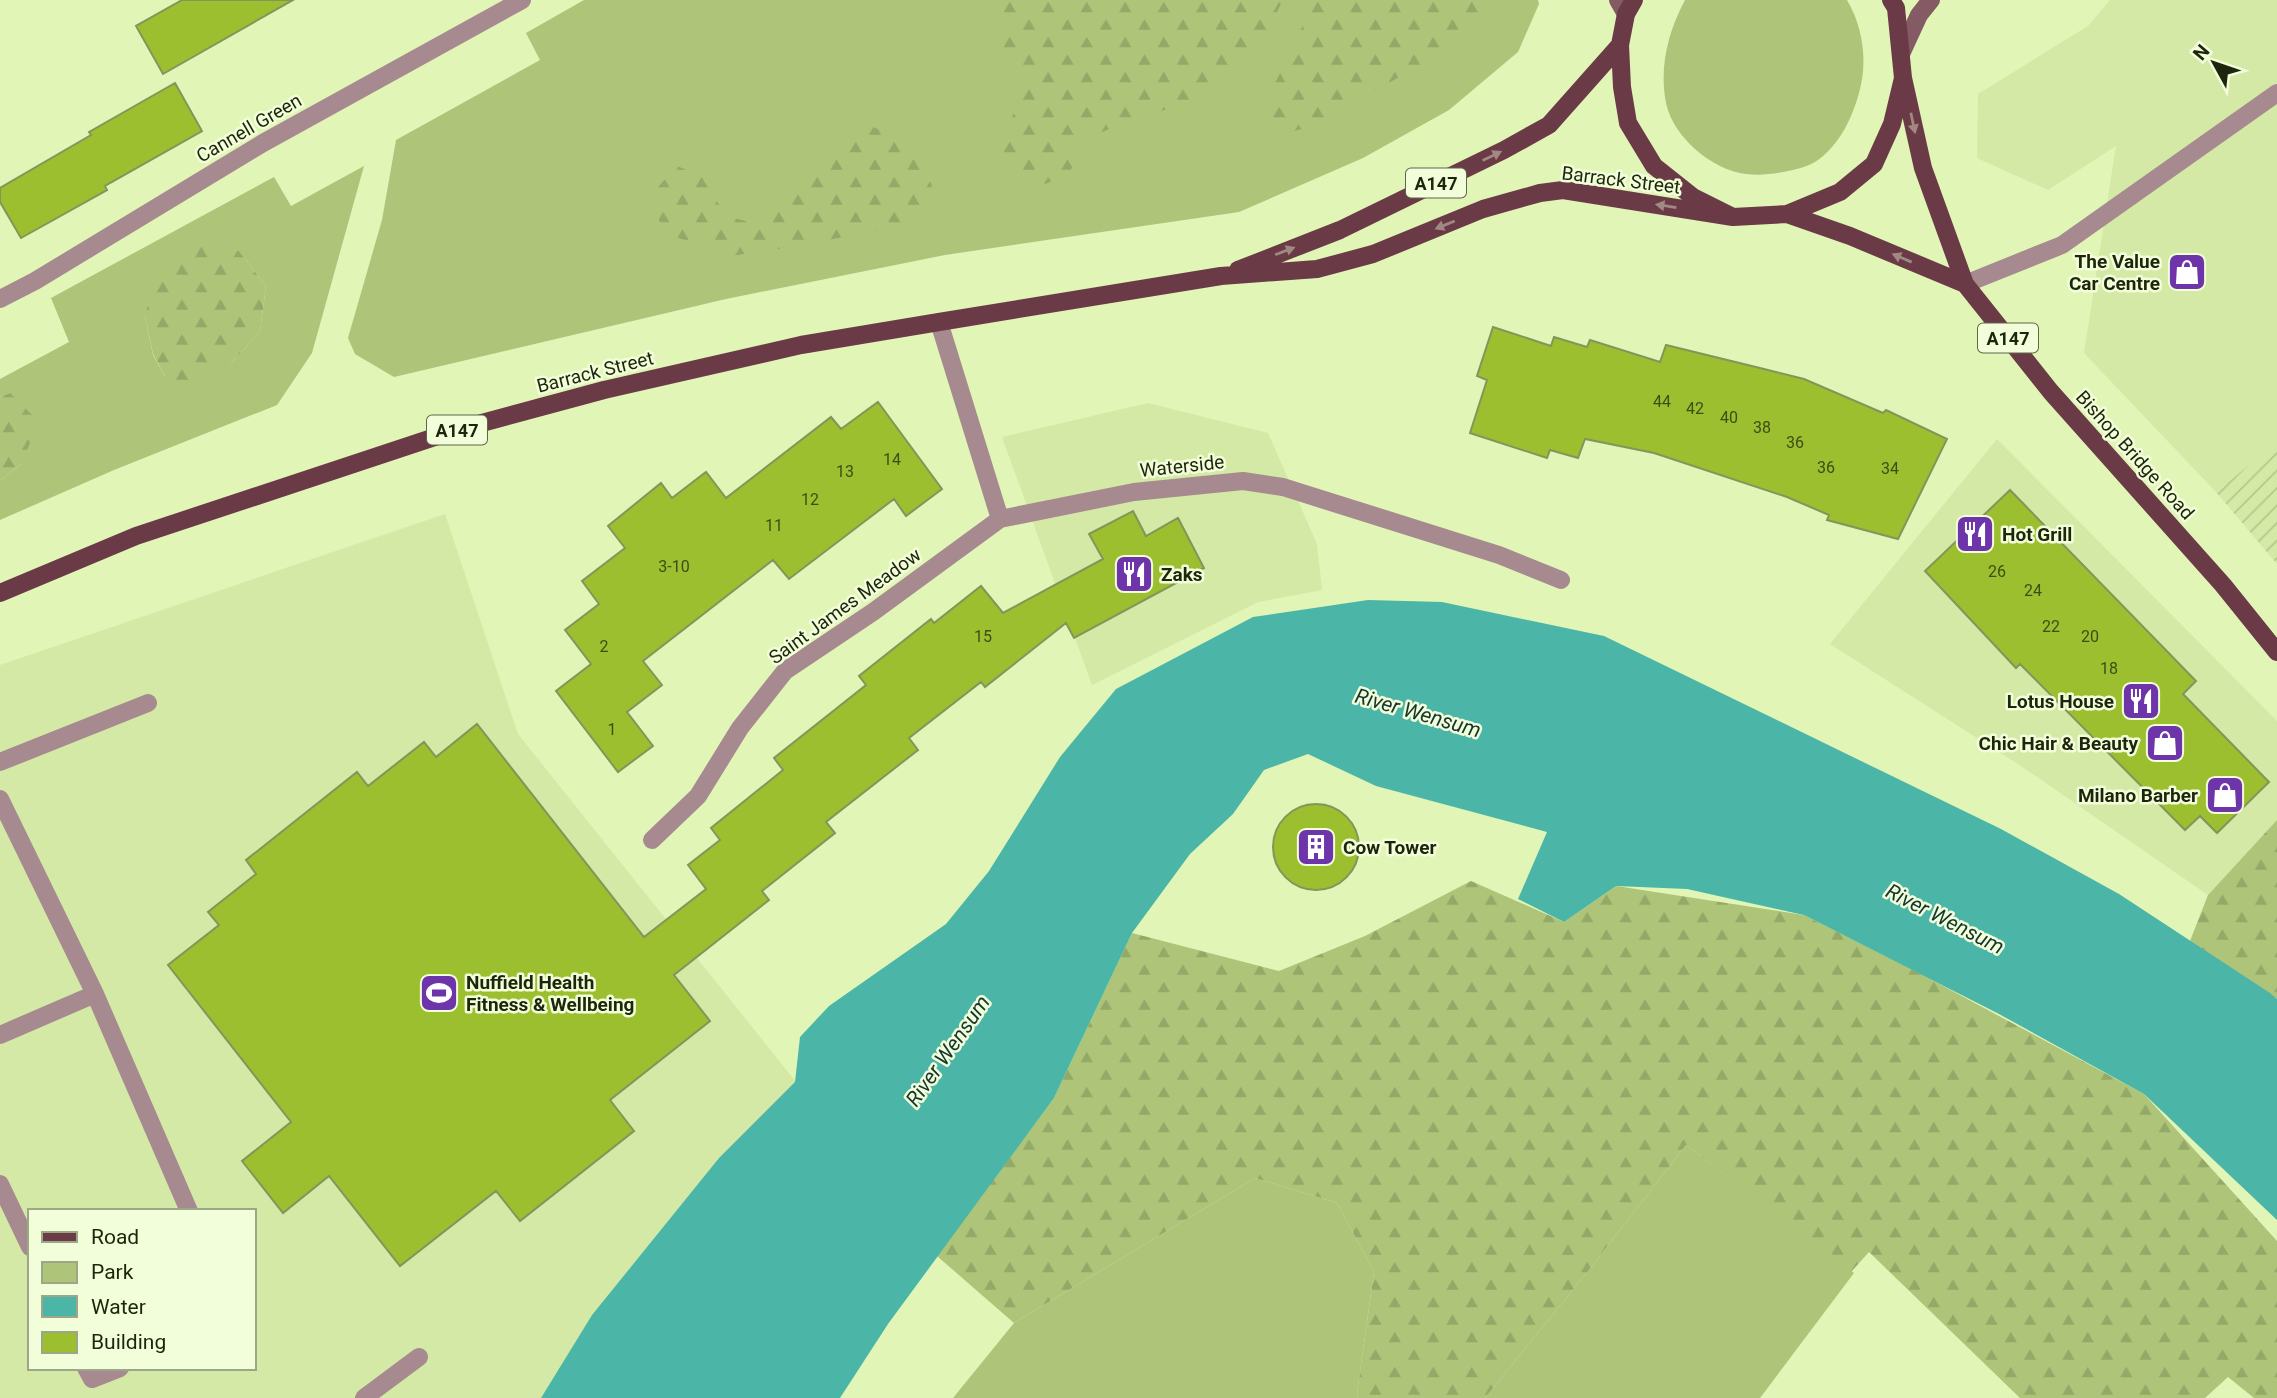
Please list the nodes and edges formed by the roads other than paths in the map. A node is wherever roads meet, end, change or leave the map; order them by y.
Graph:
1 (522, 0) edge
2 (1891, 0) edge
3 (1931, 0) edge
4 (1626, 5) edge
5 (1620, 45) junction
6 (1900, 54) junction
7 (1903, 78) junction
8 (2277, 93) edge
9 (1787, 214) junction
10 (1733, 217) junction
11 (1222, 276) junction
12 (1965, 284) junction
13 (0, 299) edge
14 (939, 322) junction
15 (1000, 519) junction
16 (1561, 580) dead end
17 (0, 593) edge
18 (2277, 652) edge
19 (148, 703) dead end
20 (0, 762) edge
21 (0, 799) edge
22 (652, 839) dead end
23 (95, 994) junction
24 (0, 1035) edge
25 (0, 1184) edge
26 (189, 1209) edge
27 (28, 1243) edge
28 (419, 1357) dead end
29 (87, 1370) edge
30 (115, 1370) edge
31 (364, 1398) edge

1 - 13 street, Cannell Green
2 - 6 main road, A147
3 - 6 main road
4 - 5 main road, A147
5 - 10 main road, A147
11 -> 5 main road, Barrack Street / A147
6 - 7 main road, A147
7 - 9 main road, A147
7 -> 12 main road, Bishop Bridge Road / A147
8 - 12 street
9 - 10 main road, A147
12 -> 9 main road, Bishop Bridge Road / A147
10 -> 11 main road, Barrack Street / A147
11 - 14 main road, Barrack Street / A147
12 - 18 main road, Bishop Bridge Road / A147
14 - 15 street
14 - 17 main road, Barrack Street / A147
15 - 16 street, Waterside
15 - 22 street, Saint James Meadow
19 - 20 street
21 - 23 street
23 - 24 street
23 - 26 street
25 - 27 street
28 - 31 street
29 - 30 street

